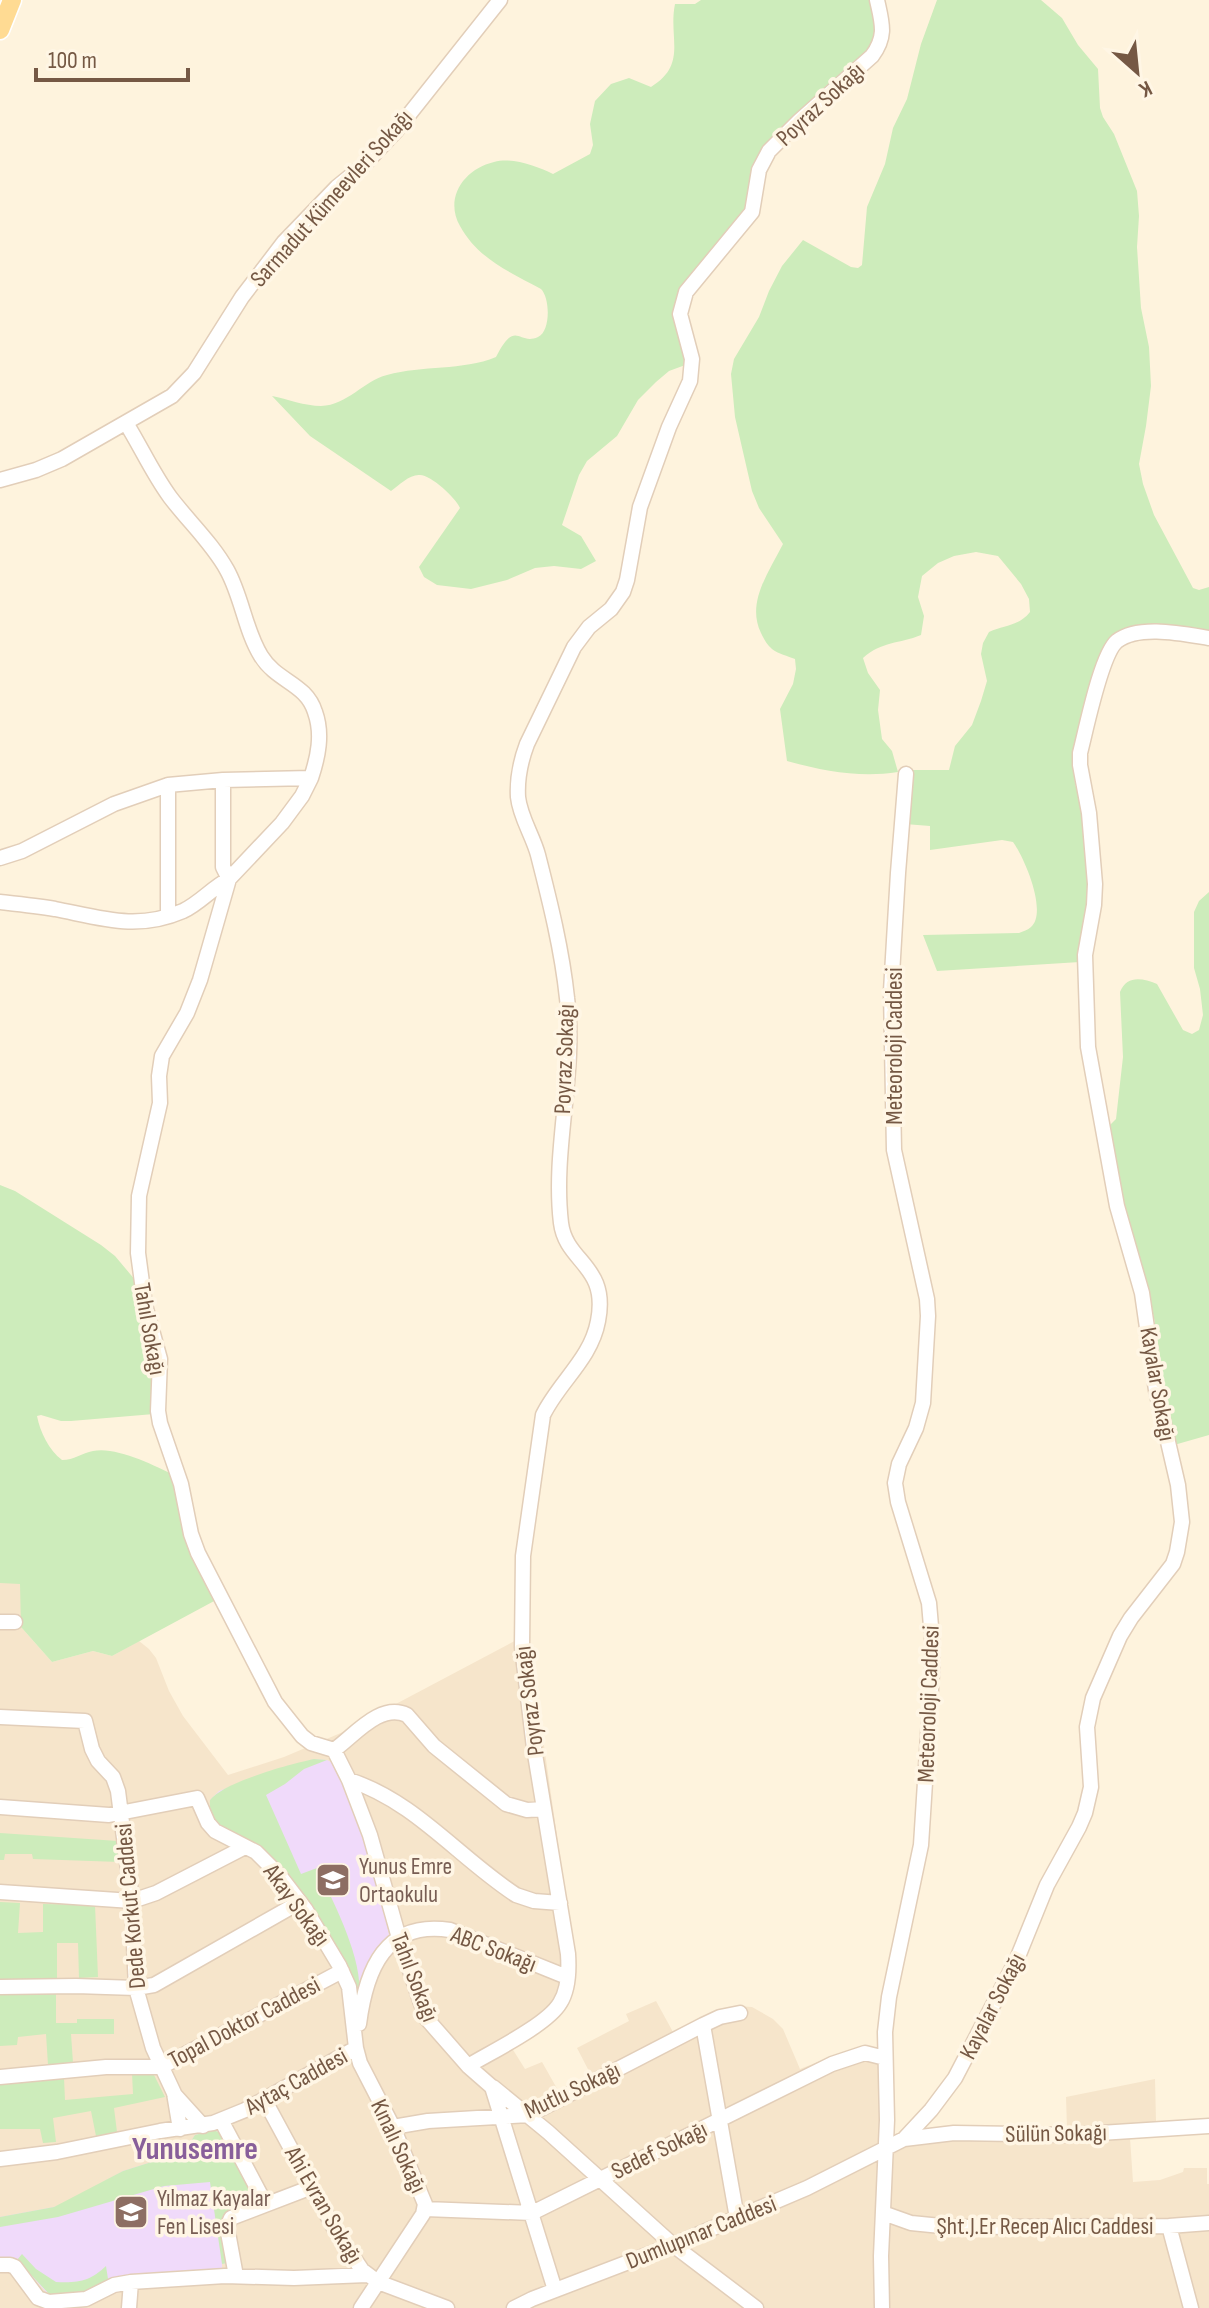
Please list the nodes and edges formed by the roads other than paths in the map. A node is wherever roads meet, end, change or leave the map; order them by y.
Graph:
1 (12, 0) edge
2 (500, 0) edge
3 (877, 0) edge
4 (0, 30) edge
5 (126, 423) junction
6 (0, 480) edge
7 (1209, 638) edge
8 (906, 774) dead end
9 (311, 778) junction
10 (223, 780) junction
11 (168, 785) junction
12 (0, 858) edge
13 (229, 879) junction
14 (0, 902) edge
15 (168, 916) junction
16 (0, 1717) edge
17 (334, 1750) junction
18 (349, 1780) junction
19 (0, 1807) edge
20 (544, 1809) junction
21 (122, 1814) junction
22 (245, 1847) junction
23 (0, 1892) edge
24 (132, 1901) junction
25 (300, 1902) junction
26 (560, 1903) junction
27 (399, 1938) junction
28 (342, 1971) junction
29 (567, 1977) junction
30 (0, 1987) edge
31 (136, 1988) junction
32 (740, 2013) dead end
33 (703, 2025) junction
34 (356, 2048) junction
35 (885, 2058) junction
36 (468, 2066) junction
37 (161, 2067) junction
38 (0, 2077) edge
39 (492, 2087) junction
40 (174, 2093) junction
41 (264, 2099) junction
42 (529, 2115) junction
43 (502, 2118) junction
44 (221, 2120) junction
45 (720, 2120) junction
46 (203, 2126) junction
47 (1209, 2126) edge
48 (393, 2127) junction
49 (180, 2129) junction
50 (904, 2139) junction
51 (886, 2149) junction
52 (0, 2159) edge
53 (600, 2180) junction
54 (312, 2187) junction
55 (265, 2203) junction
56 (425, 2209) junction
57 (532, 2213) junction
58 (883, 2213) junction
59 (737, 2218) junction
60 (1209, 2223) edge
61 (1169, 2226) junction
62 (673, 2245) junction
63 (0, 2265) edge
64 (236, 2276) junction
65 (372, 2278) junction
66 (131, 2282) junction
67 (555, 2290) junction
68 (40, 2305) edge
69 (129, 2308) edge
70 (361, 2308) edge
71 (447, 2308) edge
72 (514, 2308) edge
73 (756, 2308) edge
74 (882, 2308) edge
75 (1191, 2308) edge

1 - 4 main road
2 - 5 street, Sarmadut Kümeevleri Sokağı
3 - 20 street, Poyraz Sokağı
5 - 6 street, Sarmadut Kümeevleri Sokağı
5 - 9 street
7 - 50 street, Kayalar Sokağı
8 - 35 street, Meteoroloji Caddesi
9 - 10 street
9 - 13 street, Tahıl Sokağı
10 - 11 street
10 - 13 street
11 - 12 street
11 - 15 street
13 - 15 street
13 - 17 street, Tahıl Sokağı
14 - 15 street
16 - 21 street, Dede Korkut Caddesi
17 - 18 street, Tahıl Sokağı
17 - 20 street
18 - 26 street
18 - 27 street, Tahıl Sokağı
19 - 21 street, Akay Sokağı
20 - 26 street, Poyraz Sokağı
21 - 22 street, Akay Sokağı
21 - 24 street, Dede Korkut Caddesi
22 - 24 street
22 - 25 street, Akay Sokağı
23 - 24 street
24 - 31 street, Dede Korkut Caddesi
25 - 28 street, Akay Sokağı
25 - 31 street
26 - 29 street, Poyraz Sokağı
27 - 29 street, ABC Sokağı
27 - 34 street
27 - 36 street, Tahıl Sokağı
28 - 34 street, Akay Sokağı
28 - 37 street, Topal Doktor Caddesi
29 - 36 street, Poyraz Sokağı
30 - 31 street
31 - 37 street, Dede Korkut Caddesi
32 - 33 street, Mutlu Sokağı
33 - 42 street, Mutlu Sokağı
33 - 45 street
34 - 41 street, Aytaç Caddesi
34 - 48 street, Kınalı Sokağı
35 - 45 street, Sedef Sokağı
35 - 51 street, Meteoroloji Caddesi
36 - 39 street, Tahıl Sokağı
37 - 38 street, Topal Doktor Caddesi
37 - 40 street, Dede Korkut Caddesi
39 - 42 street, Tahıl Sokağı
39 - 43 street
40 - 46 street, Dede Korkut Caddesi
40 - 49 street, Dede Korkut Caddesi
41 - 44 street, Aytaç Caddesi
41 - 54 street, Ahi Evran Sokağı
42 - 43 street, Mutlu Sokağı
42 - 53 street, Tahıl Sokağı
43 - 48 street, Mutlu Sokağı
43 - 57 street
44 - 46 street, Aytaç Caddesi
44 - 55 street
45 - 53 street, Sedef Sokağı
45 - 59 street
46 - 49 street, Aytaç Caddesi
47 - 50 street, Sülün Sokağı
48 - 56 street, Kınalı Sokağı
49 - 52 street, Aytaç Caddesi
50 - 51 street, Kayalar Sokağı
51 - 58 street, Meteoroloji Caddesi
51 - 59 street, Dumlupınar Caddesi
53 - 57 street, Sedef Sokağı
53 - 62 street, Tahıl Sokağı
54 - 55 street
54 - 65 street, Ahi Evran Sokağı
55 - 64 street
56 - 57 street, Sedef Sokağı
56 - 65 street, Kınalı Sokağı
57 - 67 street
58 - 61 street, Şht.J.Er Recep Alıcı Caddesi
58 - 74 street, Meteoroloji Caddesi
59 - 62 street, Dumlupınar Caddesi
60 - 61 street, Şht.J.Er Recep Alıcı Caddesi
61 - 75 street
62 - 67 street, Dumlupınar Caddesi
62 - 73 street, Tahıl Sokağı
63 - 68 street
64 - 65 street
64 - 66 street
65 - 70 street, Kınalı Sokağı
65 - 71 street, Ahi Evran Sokağı
66 - 68 street
66 - 69 street
67 - 72 street, Dumlupınar Caddesi

